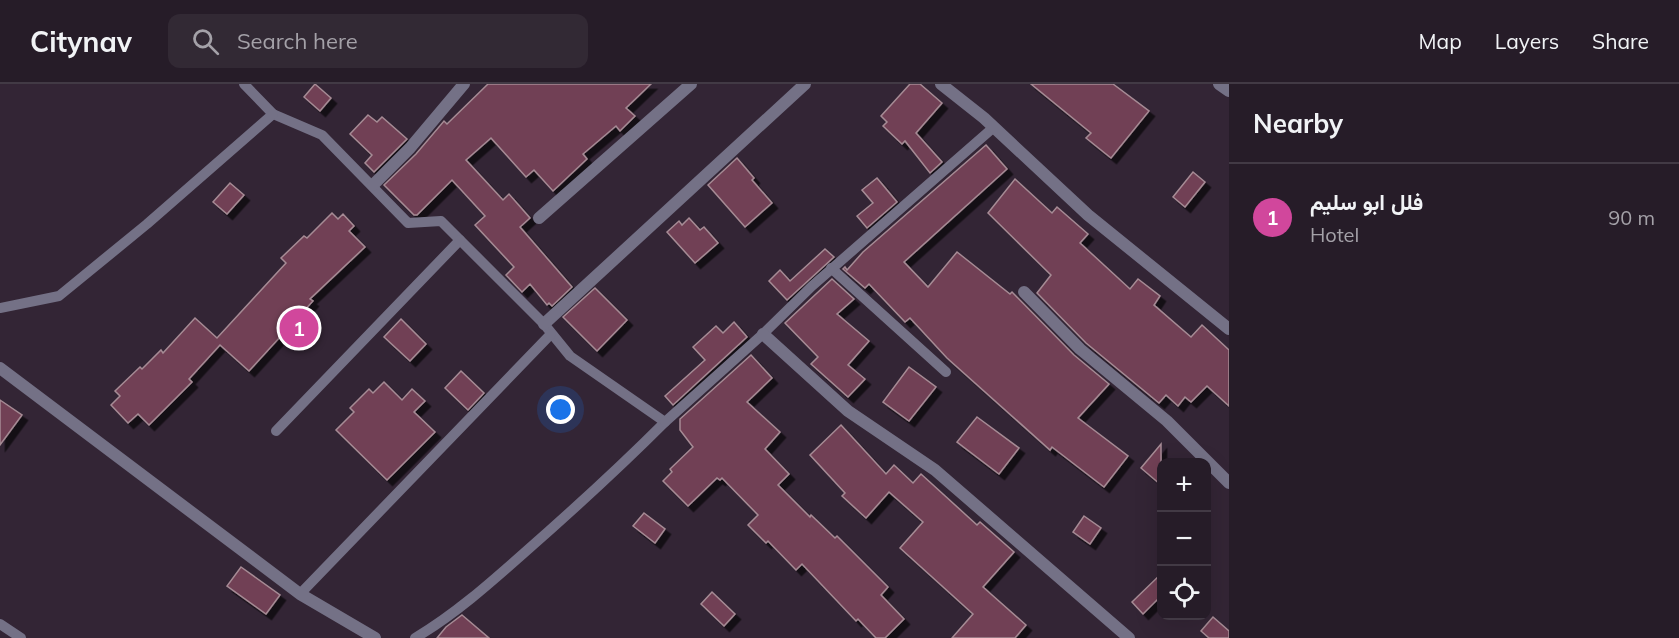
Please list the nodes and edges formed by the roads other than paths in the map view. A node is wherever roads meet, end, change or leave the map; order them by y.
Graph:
1 (243, 84) edge
2 (464, 84) edge
3 (691, 84) edge
4 (805, 84) edge
5 (941, 84) edge
6 (1219, 84) edge
7 (1229, 91) edge
8 (273, 114) junction
9 (994, 127) junction
10 (373, 185) junction
11 (539, 218) dead end
12 (460, 240) junction
13 (831, 268) junction
14 (1024, 292) dead end
15 (0, 308) edge
16 (548, 329) junction
17 (1229, 329) edge
18 (763, 334) junction
19 (0, 368) edge
20 (946, 372) dead end
21 (665, 422) junction
22 (276, 431) dead end
23 (1229, 483) edge
24 (300, 594) junction
25 (0, 624) edge
26 (21, 638) edge
27 (375, 638) edge
28 (415, 638) edge
29 (1128, 638) edge

1 - 8 lane
2 - 10 street
3 - 11 street
4 - 16 street
5 - 9 street
6 - 7 street
8 - 10 lane
8 - 15 lane
9 - 13 lane
9 - 17 street
10 - 12 lane
12 - 16 lane
12 - 22 lane
13 - 18 lane
13 - 20 lane
14 - 23 street
16 - 21 lane
16 - 24 lane
18 - 21 lane
18 - 29 street
19 - 24 street
21 - 28 lane
24 - 27 street
25 - 26 lane

